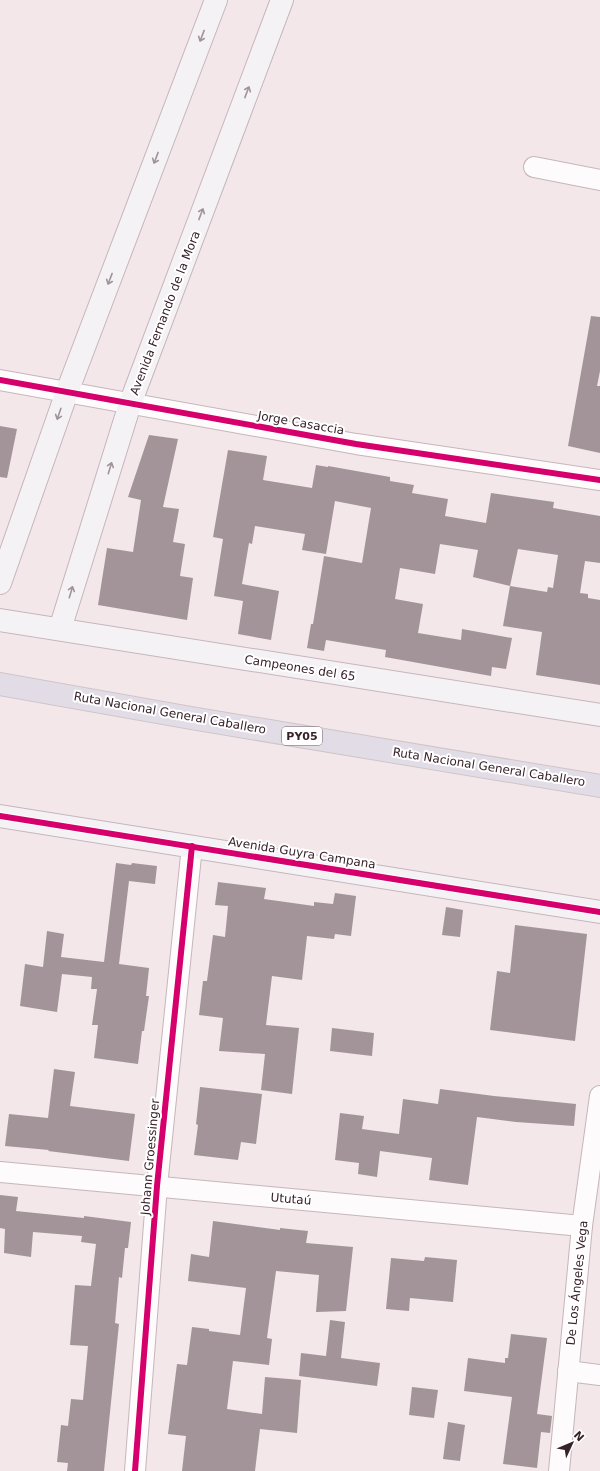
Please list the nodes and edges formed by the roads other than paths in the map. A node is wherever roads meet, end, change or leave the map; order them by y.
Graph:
1 (216, 0) edge
2 (282, 0) edge
3 (534, 167) dead end
4 (600, 180) edge
5 (0, 380) edge
6 (67, 392) junction
7 (130, 404) junction
8 (600, 480) edge
9 (0, 583) edge
10 (0, 620) edge
11 (60, 629) junction
12 (0, 684) edge
13 (600, 715) edge
14 (600, 786) edge
15 (0, 816) edge
16 (192, 846) junction
17 (600, 912) edge
18 (600, 1096) edge
19 (0, 1172) edge
20 (157, 1186) junction
21 (582, 1226) junction
22 (568, 1371) junction
23 (600, 1375) edge
24 (135, 1471) edge
25 (559, 1471) edge

1 -> 6 main road
7 -> 2 main road, Avenida Fernando de la Mora
3 - 4 street
5 - 6 street, Jorge Casaccia
6 - 7 street, Jorge Casaccia
6 -> 9 main road
7 - 8 street, Jorge Casaccia
11 -> 7 main road, Avenida Fernando de la Mora
10 - 11 main road, Campeones del 65
11 - 13 main road, Campeones del 65
12 - 14 highway, Ruta Nacional General Caballero / PY05
15 - 16 main road, Avenida Guyra Campana
16 - 17 main road, Avenida Guyra Campana
16 - 20 street, Johann Groessinger
18 - 21 street, De Los Ángeles Vega
19 - 20 street, Ututaú
20 - 21 street, Ututaú
20 - 24 street, Johann Groessinger
21 - 22 street, De Los Ángeles Vega
22 - 23 street
22 - 25 street, De Los Ángeles Vega

